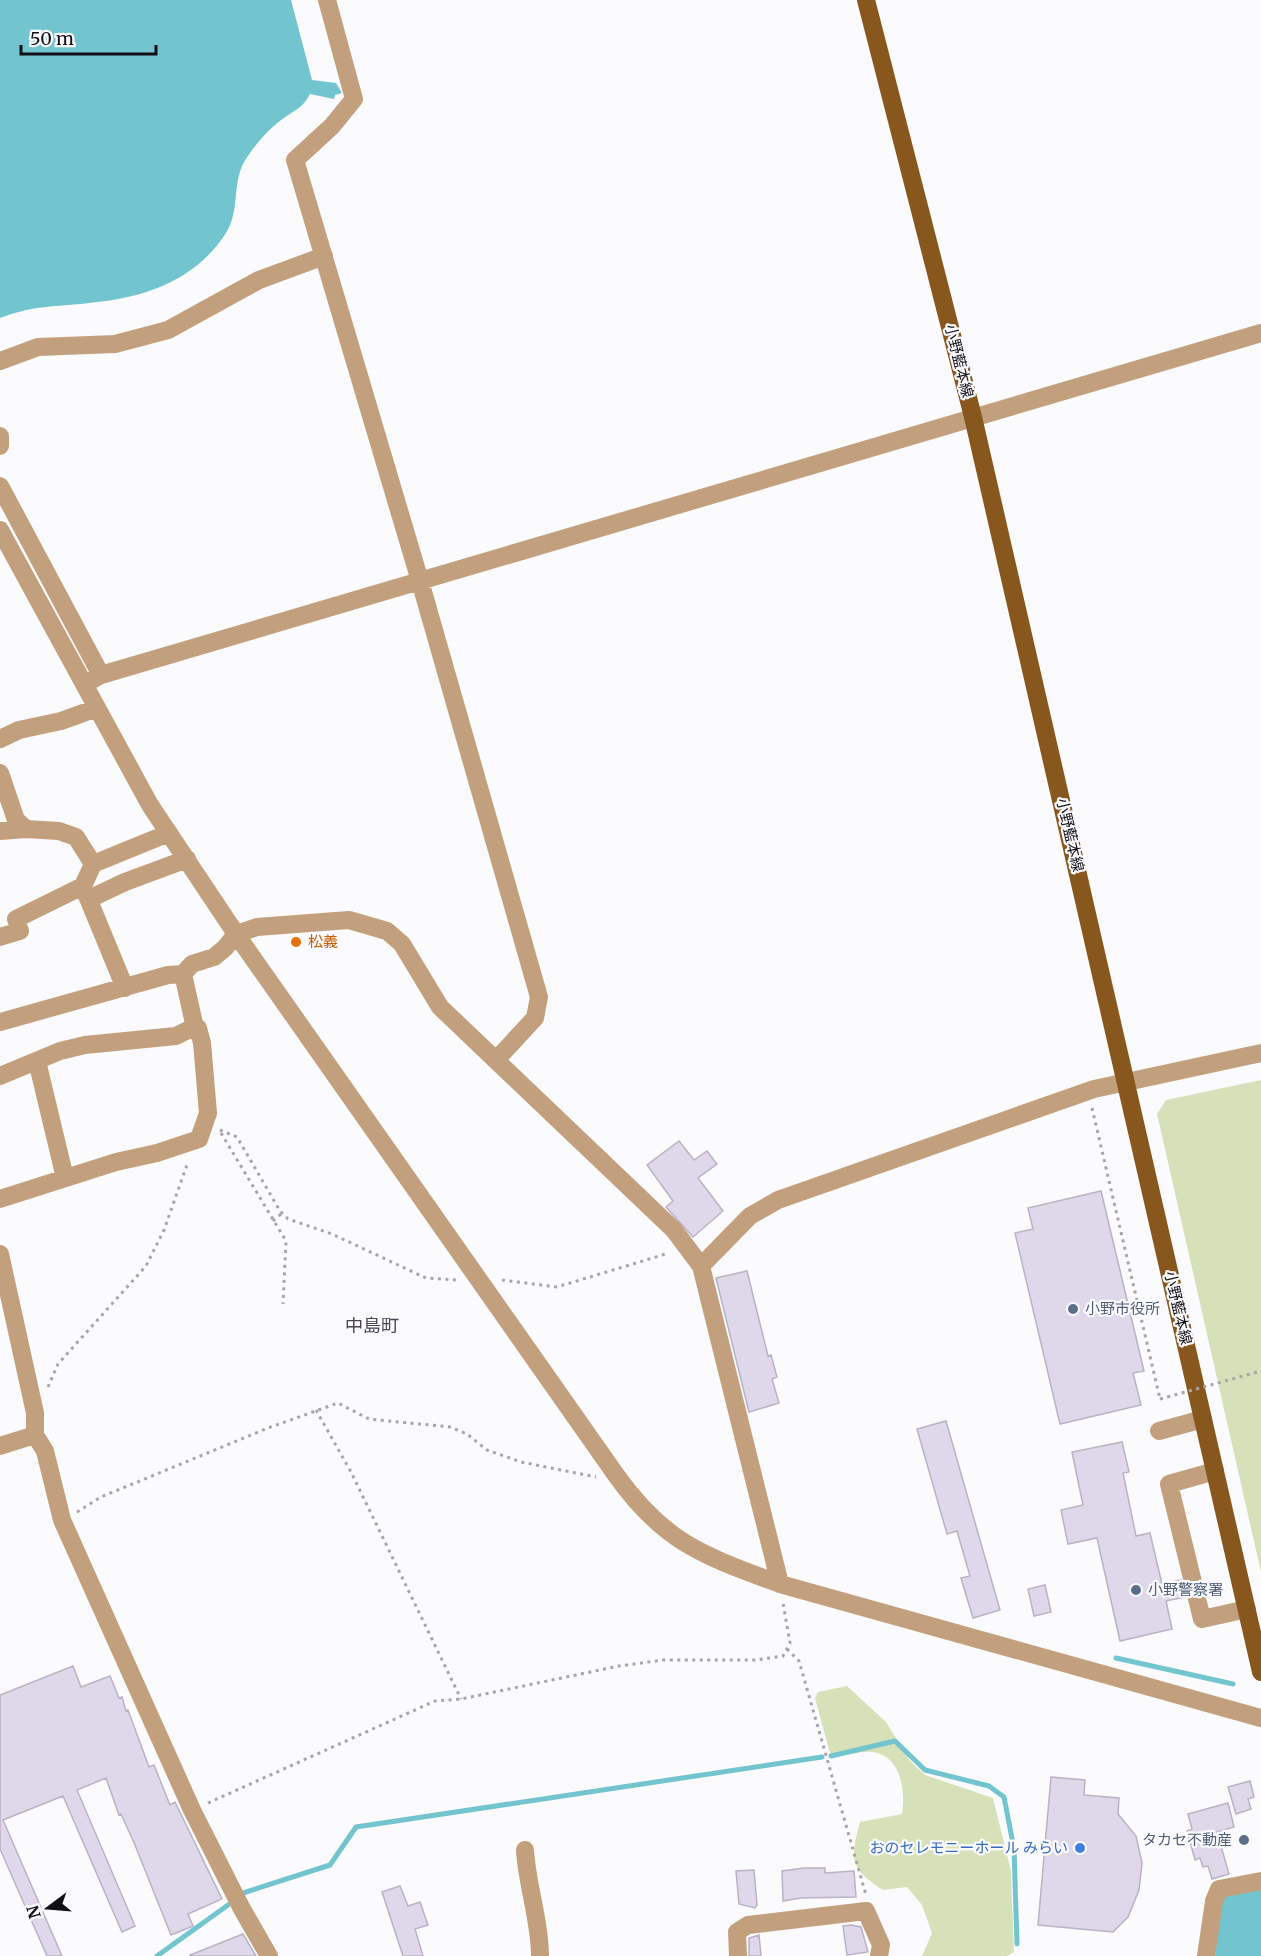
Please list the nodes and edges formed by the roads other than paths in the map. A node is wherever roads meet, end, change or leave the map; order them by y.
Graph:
1 (327, 0) edge
2 (866, 0) edge
3 (324, 256) junction
4 (1261, 333) edge
5 (0, 361) edge
6 (973, 417) junction
7 (0, 436) edge
8 (0, 446) edge
9 (0, 486) edge
10 (0, 530) edge
11 (420, 581) junction
12 (101, 675) junction
13 (84, 684) junction
14 (98, 708) junction
15 (0, 739) edge
16 (0, 773) edge
17 (26, 829) junction
18 (0, 831) edge
19 (169, 833) junction
20 (187, 860) junction
21 (93, 864) junction
22 (86, 892) junction
23 (236, 933) junction
24 (0, 937) edge
25 (183, 974) junction
26 (125, 988) junction
27 (0, 1022) edge
28 (195, 1028) junction
29 (1261, 1053) edge
30 (496, 1060) junction
31 (37, 1061) junction
32 (0, 1076) edge
33 (1126, 1080) junction
34 (65, 1178) junction
35 (0, 1199) edge
36 (0, 1254) edge
37 (700, 1266) junction
38 (1203, 1419) junction
39 (1159, 1431) dead end
40 (35, 1435) junction
41 (0, 1446) edge
42 (1215, 1471) junction
43 (780, 1584) junction
44 (1246, 1608) junction
45 (1261, 1672) edge
46 (1261, 1718) edge
47 (525, 1850) dead end
48 (1261, 1881) edge
49 (269, 1956) edge
50 (540, 1956) edge
51 (738, 1956) edge
52 (879, 1956) edge
53 (1206, 1956) edge

1 - 3 street
2 - 6 main road, 小野藍本線
3 - 5 street
3 - 11 street
4 - 6 street
6 - 11 street
6 - 33 main road, 小野藍本線
7 - 8 street
9 - 12 street
10 - 13 street
11 - 12 street
11 - 30 street
12 - 13 street
13 - 14 street
14 - 15 street
14 - 19 street
16 - 17 street
17 - 18 street
17 - 21 street
19 - 20 street
19 - 21 street
20 - 22 street
20 - 23 street
21 - 22 street
22 - 24 street
22 - 26 street
23 - 25 street
23 - 30 street
23 - 43 street
25 - 26 street
25 - 28 street
26 - 27 street
28 - 31 street
28 - 34 street
29 - 33 street
30 - 37 street
31 - 32 street
31 - 34 street
33 - 37 street
33 - 38 main road, 小野藍本線
34 - 35 street
36 - 40 street
37 - 43 street
38 - 39 street
38 - 42 main road, 小野藍本線
40 - 41 street
40 - 49 street
42 - 44 main road, 小野藍本線
42 - 44 street
43 - 46 street
44 - 45 main road, 小野藍本線
47 - 50 street
48 - 53 street
51 - 52 street

